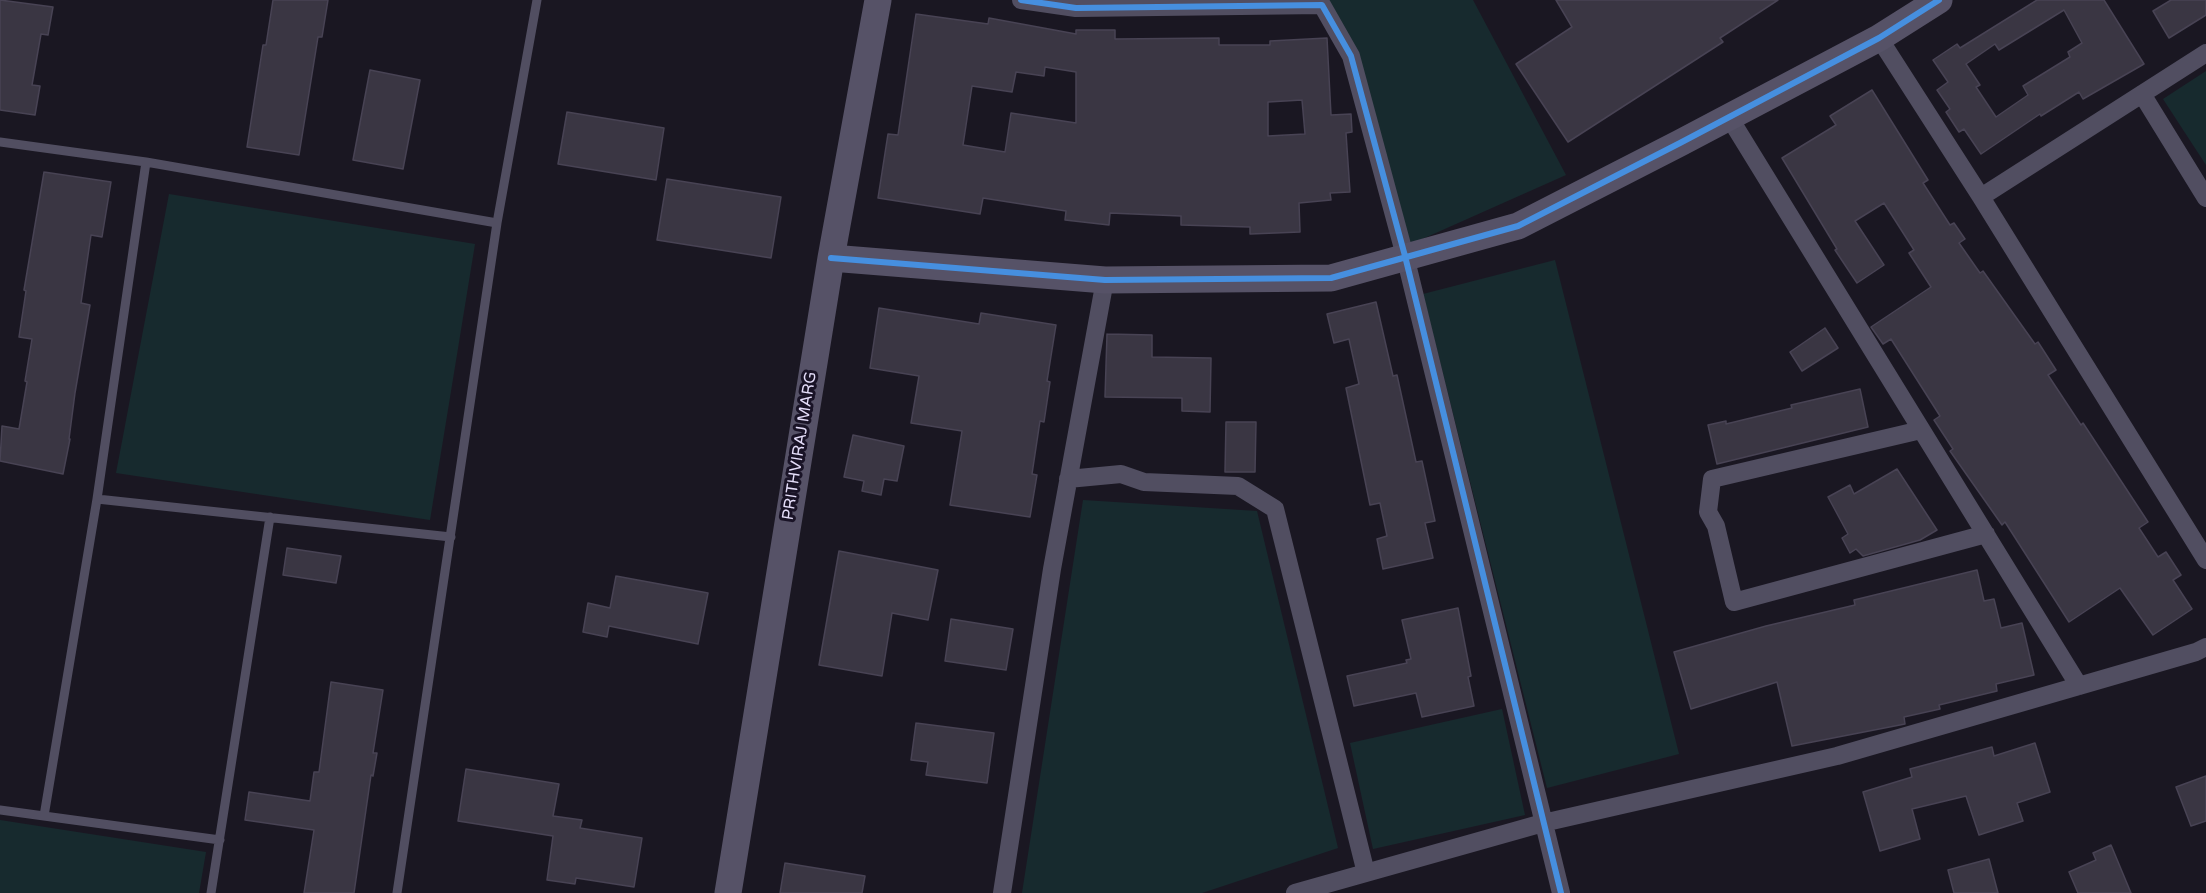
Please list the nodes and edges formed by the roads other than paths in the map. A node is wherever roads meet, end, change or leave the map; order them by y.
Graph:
1 (537, 0) edge
2 (879, 0) edge
3 (1021, 0) edge
4 (1940, 0) edge
5 (1124, 4) edge
6 (1879, 38) junction
7 (2206, 53) edge
8 (2142, 94) junction
9 (1729, 117) junction
10 (0, 142) edge
11 (146, 162) junction
12 (1981, 197) junction
13 (2206, 198) edge
14 (497, 223) junction
15 (1405, 256) junction
16 (831, 258) junction
17 (1105, 280) junction
18 (1921, 430) junction
19 (1068, 479) junction
20 (97, 499) junction
21 (270, 517) junction
22 (1986, 534) junction
23 (451, 537) junction
24 (2206, 560) edge
25 (2206, 647) edge
26 (2079, 686) junction
27 (0, 810) edge
28 (44, 816) junction
29 (1543, 823) junction
30 (220, 840) junction
31 (1366, 873) junction
32 (211, 893) edge
33 (397, 893) edge
34 (728, 893) edge
35 (1002, 893) edge
36 (1295, 893) edge
37 (1560, 893) edge

1 - 14 lane
2 - 16 street, PRITHVIRAJ MARG
3 - 5 street
4 - 6 street
5 - 15 street
6 - 9 street
6 - 12 street
7 - 8 street
8 - 12 street
8 - 13 street
9 - 15 street
9 - 18 street
10 - 11 lane
11 - 14 lane
11 - 20 lane
12 - 24 street
14 - 23 lane
15 - 17 street
15 - 29 street
16 - 17 street
16 - 34 street, PRITHVIRAJ MARG
17 - 19 street
18 - 22 street
18 - 22 street
19 - 31 street
19 - 35 street
20 - 21 lane
20 - 28 lane
21 - 23 lane
21 - 30 lane
22 - 26 street
23 - 33 lane
25 - 26 street
26 - 29 street
27 - 28 lane
28 - 30 lane
29 - 31 street
29 - 37 street
30 - 32 lane
31 - 36 street

